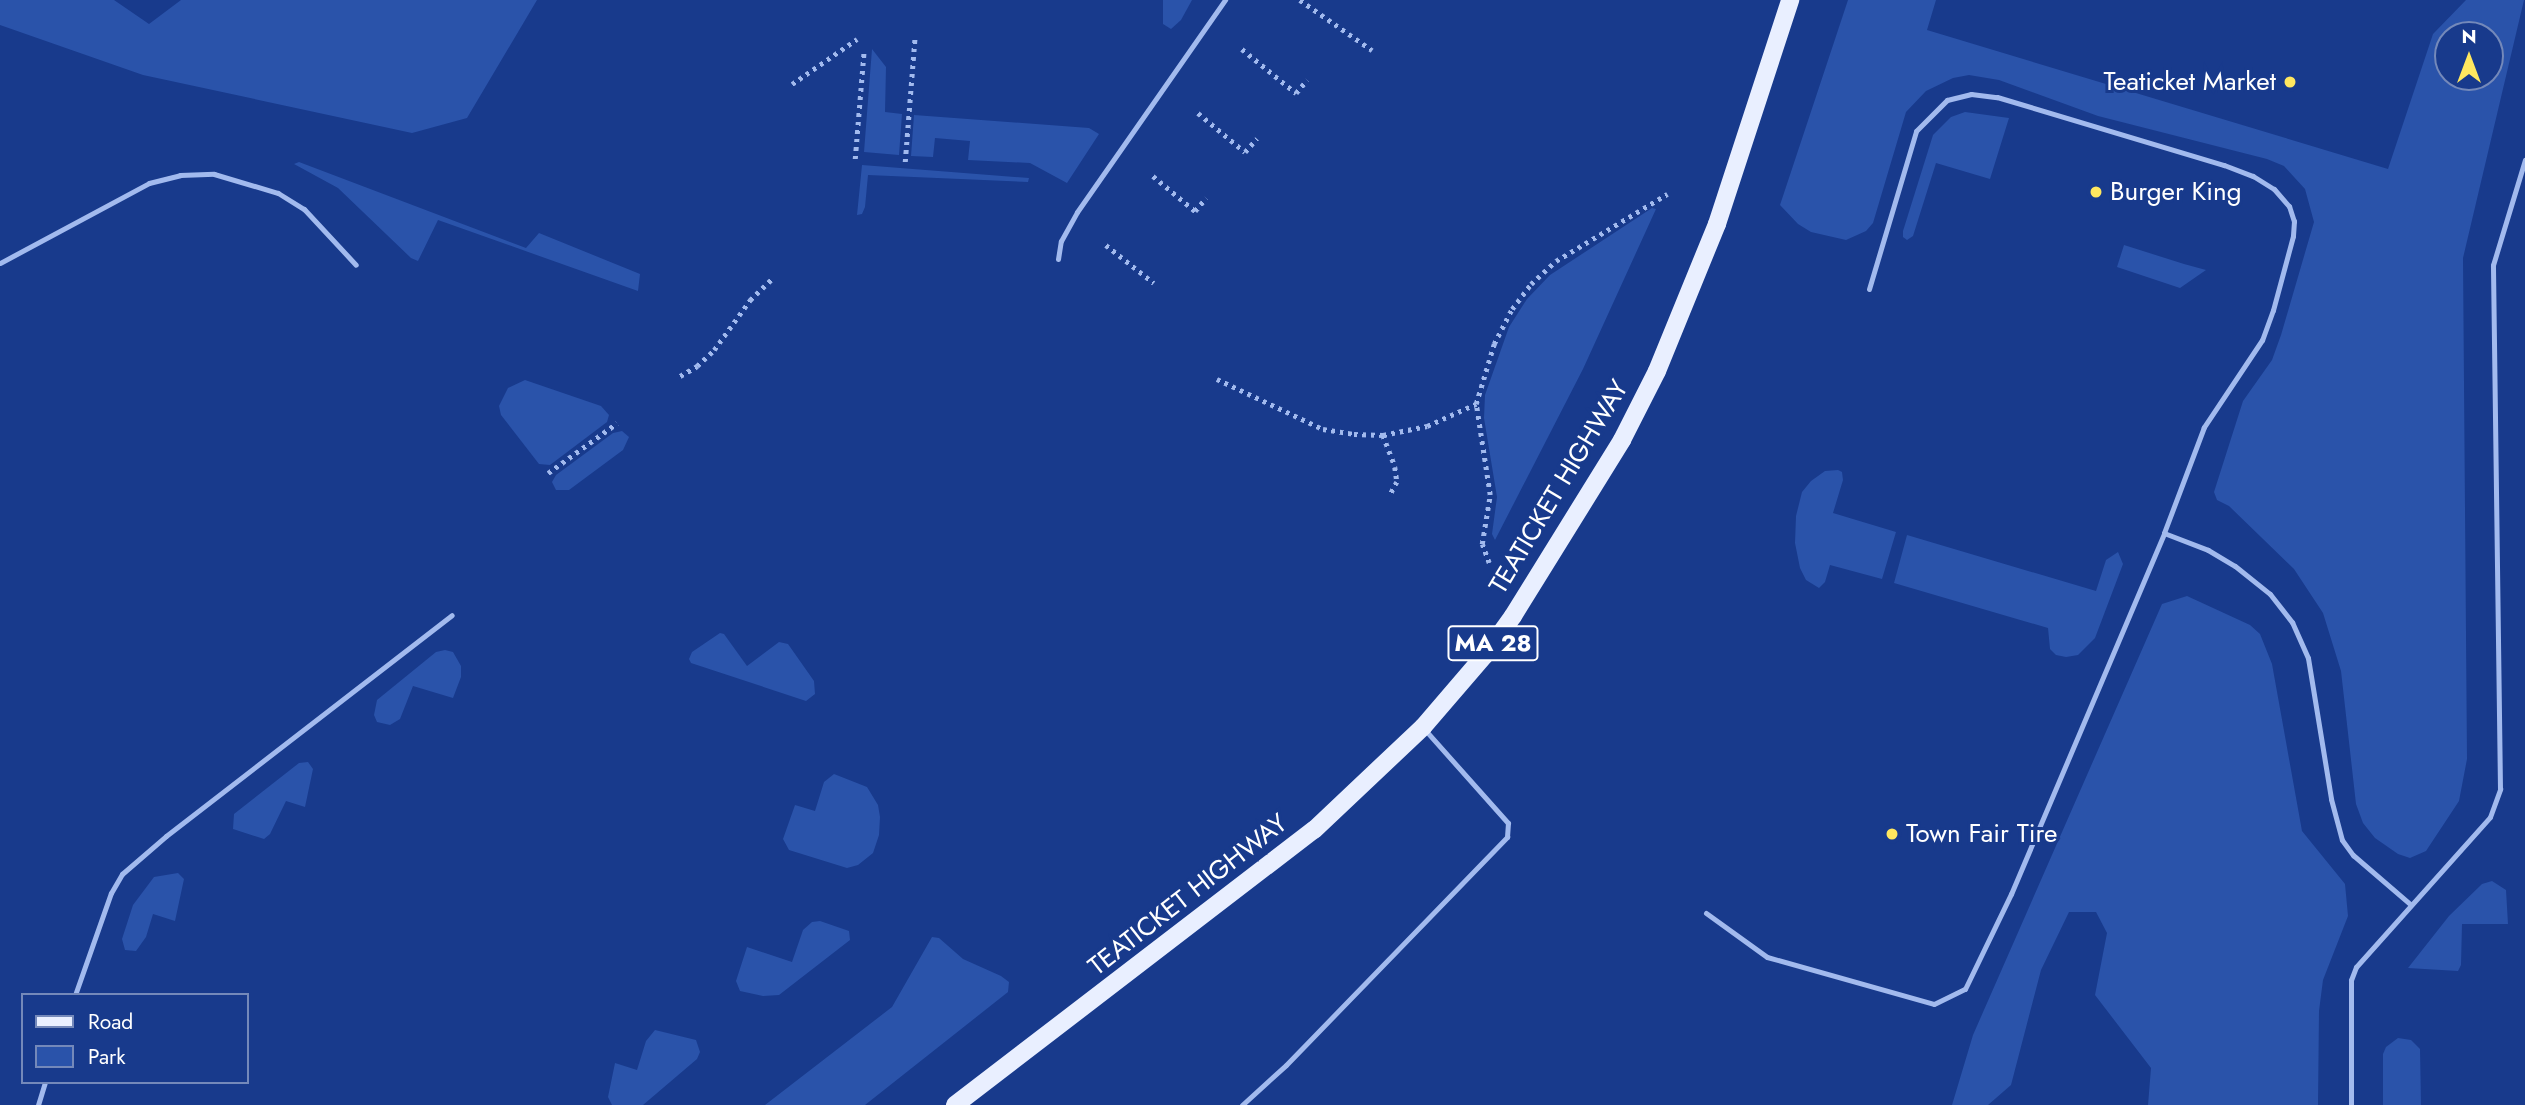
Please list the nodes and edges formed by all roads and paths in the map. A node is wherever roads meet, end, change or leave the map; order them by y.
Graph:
1 (1225, 0) edge
2 (1300, 0) edge
3 (1790, 0) edge
4 (915, 36) dead end
5 (858, 39) dead end
6 (1242, 49) dead end
7 (864, 50) dead end
8 (1371, 50) dead end
9 (1307, 80) dead end
10 (792, 84) dead end
11 (1198, 113) dead end
12 (1256, 138) dead end
13 (855, 159) dead end
14 (2525, 160) edge
15 (905, 162) dead end
16 (1153, 176) dead end
17 (1667, 194) dead end
18 (1206, 198) dead end
19 (1106, 245) dead end
20 (1058, 259) dead end
21 (0, 263) edge
22 (356, 265) dead end
23 (772, 279) dead end
24 (1154, 283) dead end
25 (1869, 289) dead end
26 (680, 376) dead end
27 (1217, 379) dead end
28 (1476, 404) junction
29 (617, 423) dead end
30 (1383, 435) junction
31 (548, 473) dead end
32 (1391, 495) dead end
33 (2164, 533) junction
34 (1489, 563) dead end
35 (452, 615) dead end
36 (1423, 727) junction
37 (2410, 904) junction
38 (1706, 913) dead end
39 (76, 993) edge
40 (44, 1084) edge
41 (37, 1105) edge
42 (955, 1105) edge
43 (1242, 1105) edge
44 (2351, 1105) edge

1 - 20 lane
2 - 8 path
3 - 36 main road, TEATICKET HIGHWAY / MA 28
4 - 15 path
5 - 10 path
6 - 9 path
7 - 13 path
11 - 12 path
14 - 37 lane
16 - 18 path
17 - 28 path
19 - 24 path
21 - 22 lane
23 - 26 path
25 - 33 lane
27 - 30 path
28 - 30 path
28 - 34 path
29 - 31 path
30 - 32 path
33 - 37 lane
33 - 38 lane
35 - 39 lane
36 - 42 main road, TEATICKET HIGHWAY / MA 28
36 - 43 lane
37 - 44 lane
40 - 41 lane

